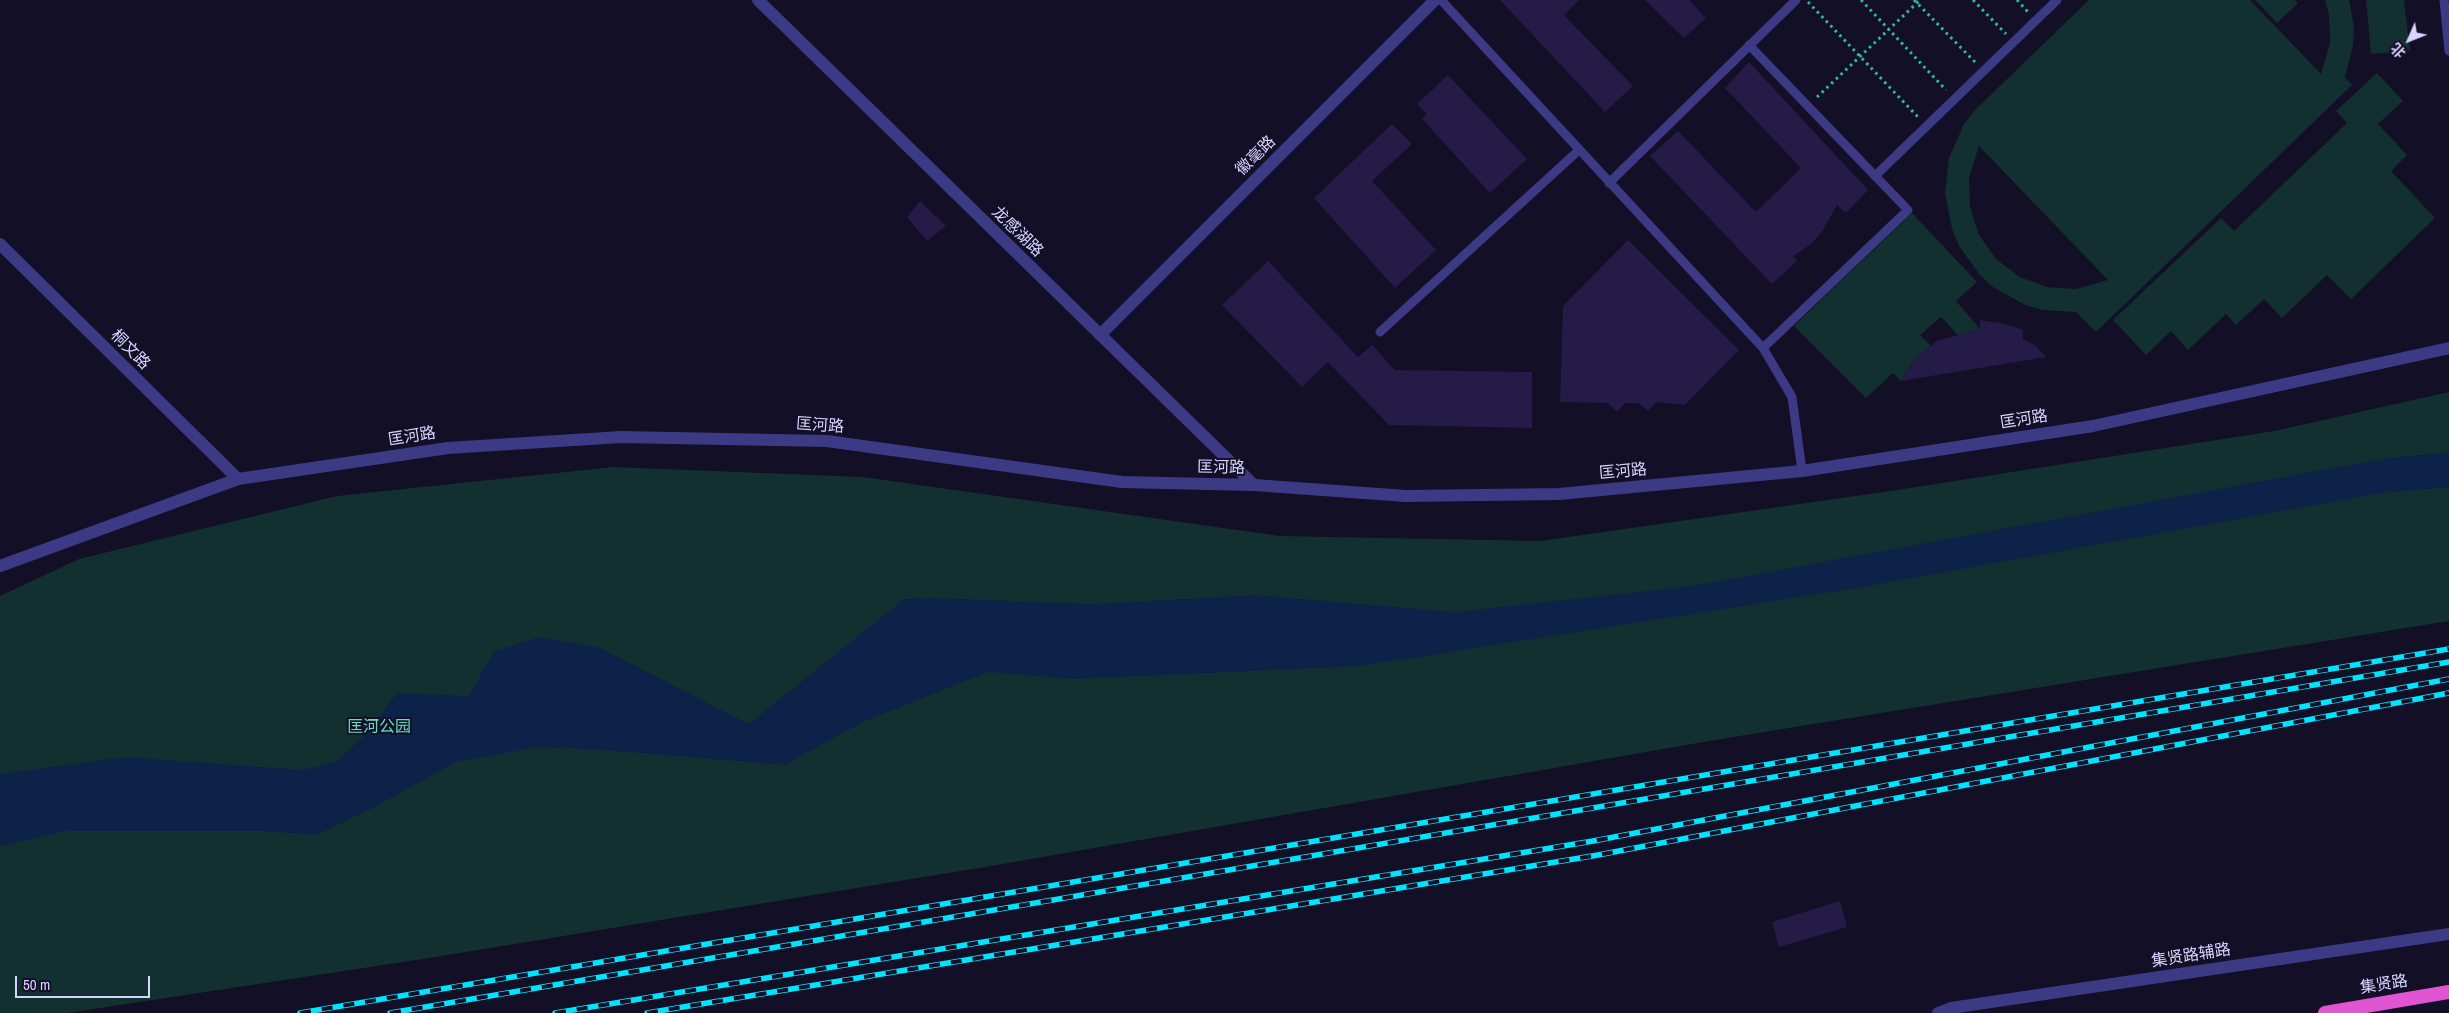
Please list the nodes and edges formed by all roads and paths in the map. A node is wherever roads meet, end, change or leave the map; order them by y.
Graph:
1 (758, 0) edge
2 (1435, 0) edge
3 (1441, 0) edge
4 (1796, 0) edge
5 (1806, 0) edge
6 (1861, 0) edge
7 (1973, 0) edge
8 (2057, 0) edge
9 (2444, 0) edge
10 (1917, 1) edge
11 (1889, 30) junction
12 (2014, 42) junction
13 (1749, 45) junction
14 (2449, 51) edge
15 (1860, 57) junction
16 (1983, 71) junction
17 (1955, 99) junction
18 (1808, 106) junction
19 (1927, 126) junction
20 (1579, 150) junction
21 (1875, 176) junction
22 (1609, 183) junction
23 (0, 244) edge
24 (1380, 332) dead end
25 (1100, 336) junction
26 (1763, 348) junction
27 (2449, 348) edge
28 (1802, 471) junction
29 (238, 479) junction
30 (1254, 485) junction
31 (0, 566) edge
32 (2449, 934) edge
33 (2449, 992) edge
34 (1938, 1013) edge
35 (2325, 1013) edge

1 - 25 street, 龙感湖路
2 - 25 street, 徽毫路
3 - 20 lane
4 - 13 lane
5 - 15 path
6 - 11 path
7 - 12 path
8 - 12 lane
9 - 14 lane
10 - 11 path
10 - 16 path
11 - 15 path
11 - 17 path
12 - 16 lane
13 - 18 lane
13 - 22 lane
15 - 18 path
15 - 19 path
16 - 17 lane
17 - 19 lane
18 - 21 lane
19 - 21 lane
20 - 22 lane
20 - 24 lane
21 - 26 lane
22 - 26 lane
23 - 29 street, 桐文路
25 - 30 street, 龙感湖路
26 - 28 lane
27 - 28 street, 匡河路
28 - 30 street, 匡河路
29 - 30 street, 匡河路
29 - 31 street, 匡河路
32 - 34 street, 集贤路辅路
33 - 35 highway, 集贤路

